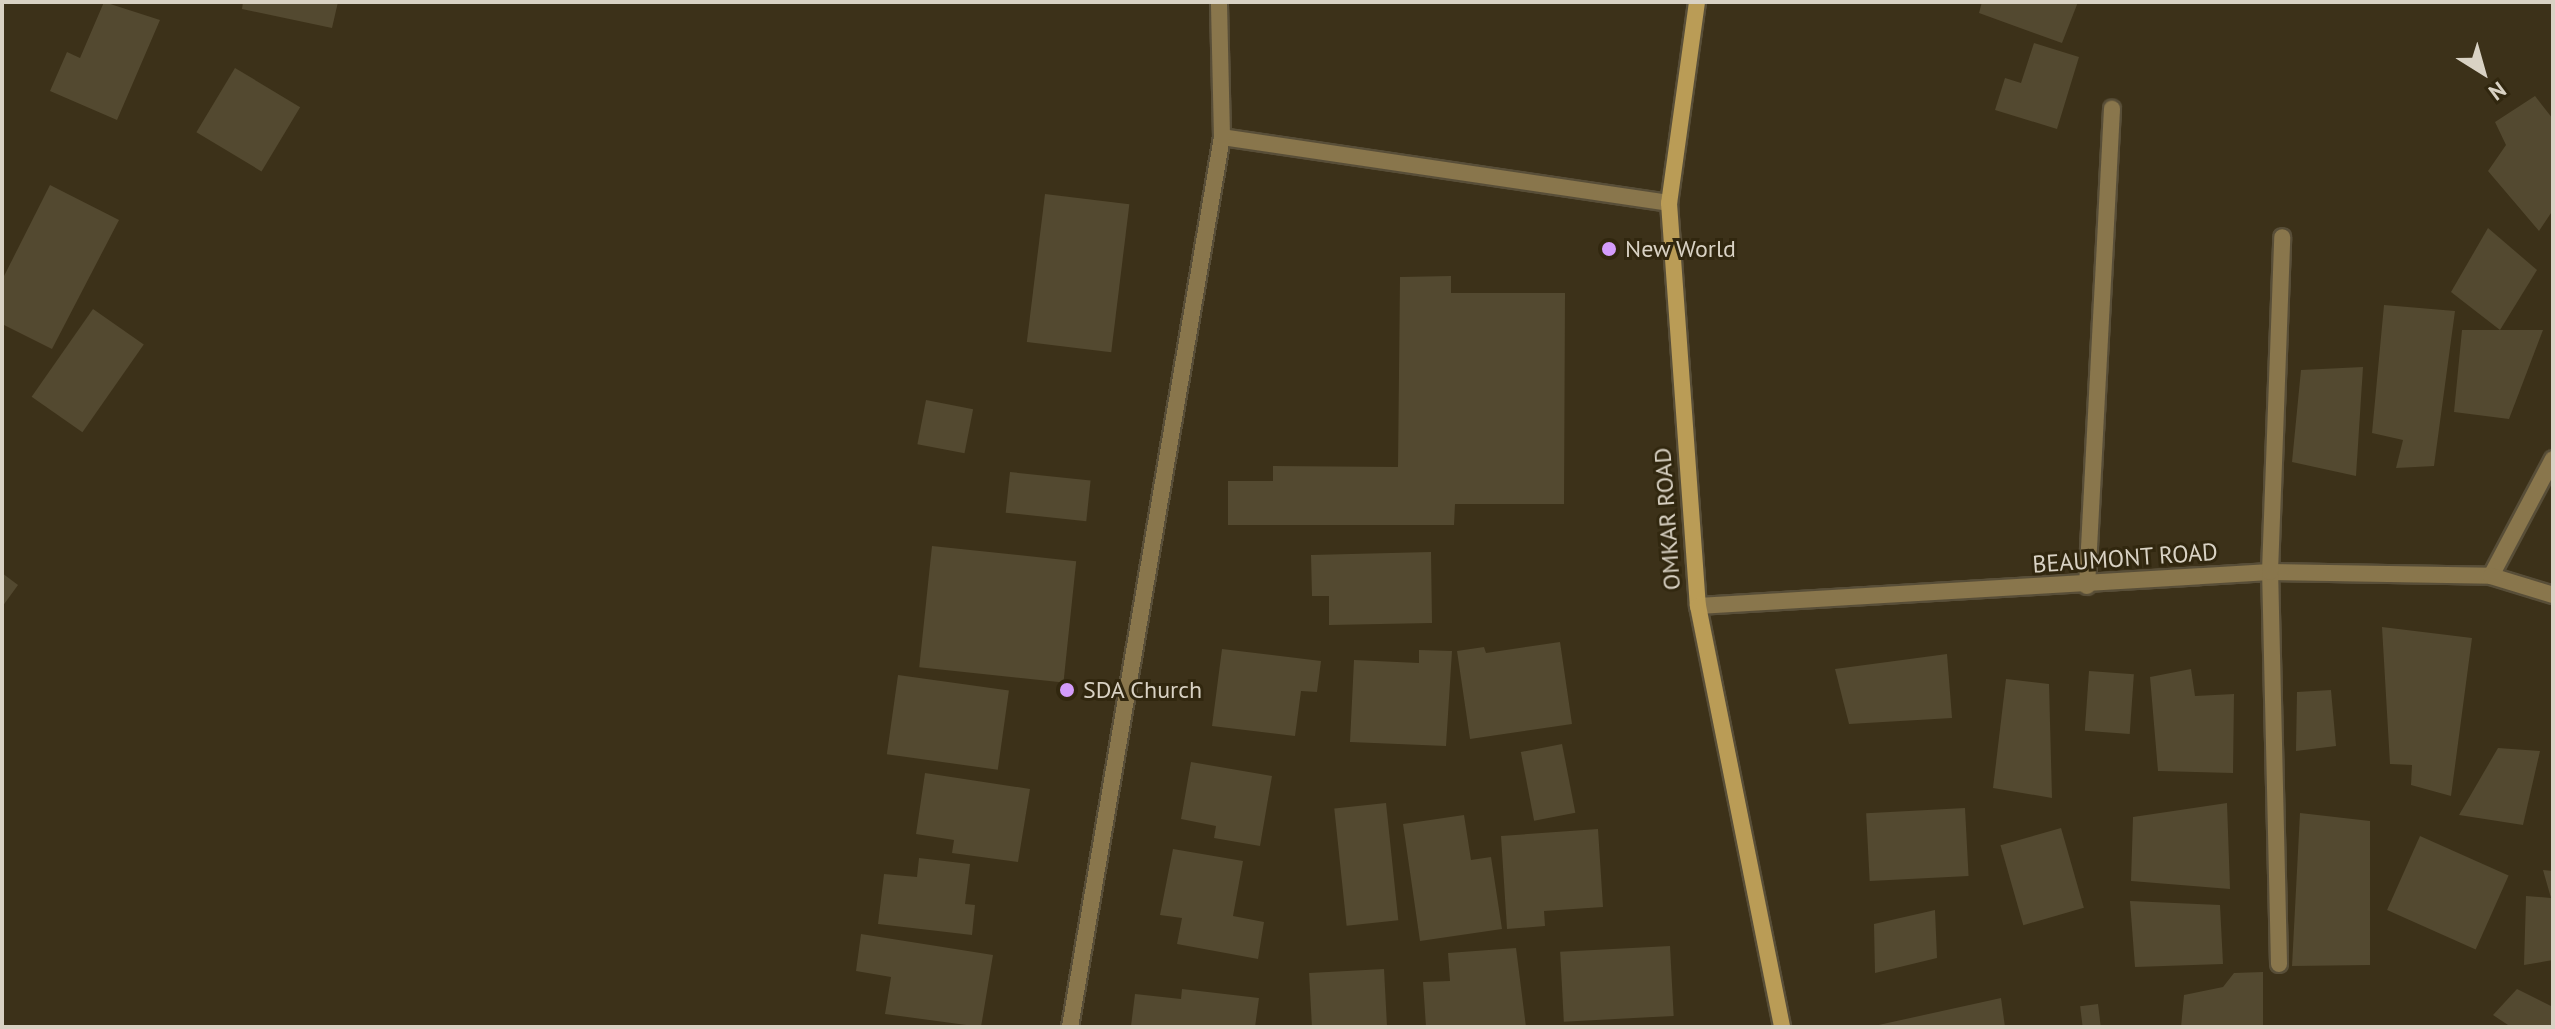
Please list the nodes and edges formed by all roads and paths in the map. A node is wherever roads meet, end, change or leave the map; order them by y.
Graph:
1 (1219, 2) edge
2 (1697, 2) edge
3 (2112, 109) dead end
4 (1222, 137) junction
5 (1669, 203) junction
6 (2282, 237) dead end
7 (2553, 459) edge
8 (2270, 572) junction
9 (2491, 576) junction
10 (2087, 586) junction
11 (2553, 595) edge
12 (1698, 606) junction
13 (2279, 964) dead end
14 (1070, 1027) edge
15 (1782, 1027) edge

1 - 4 street
2 - 5 street, OMKAR ROAD
3 - 10 street
4 - 5 street
4 - 14 street
5 - 12 street, OMKAR ROAD
6 - 8 street
7 - 9 street
8 - 9 street, BEAUMONT ROAD
8 - 10 street, BEAUMONT ROAD
8 - 13 street
9 - 11 street, BEAUMONT ROAD
10 - 12 street, BEAUMONT ROAD
12 - 15 street, OMKAR ROAD

